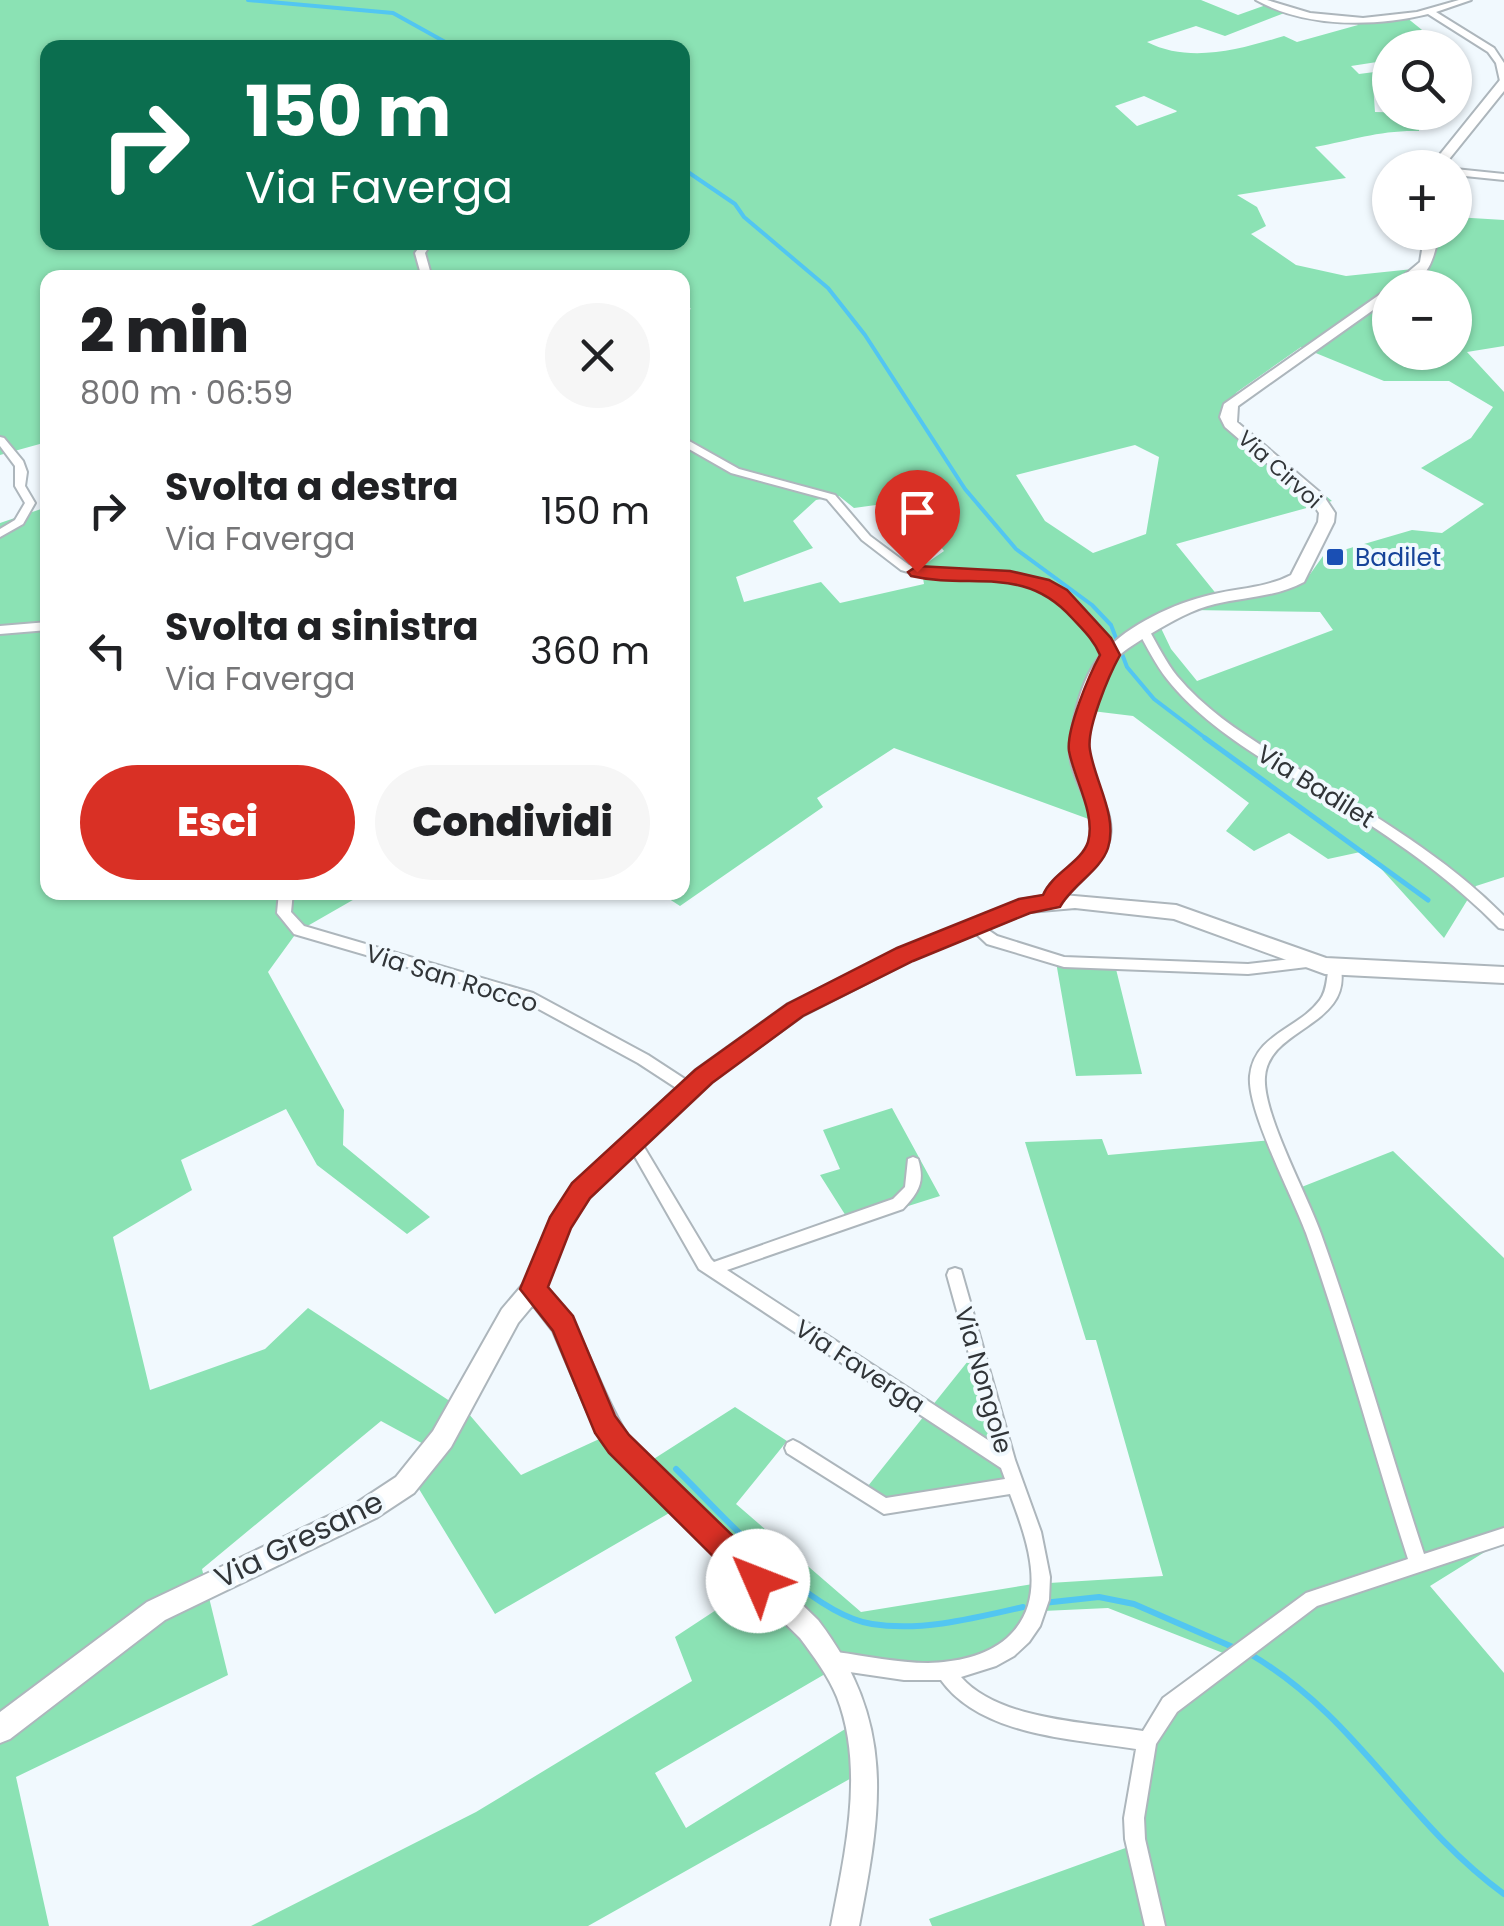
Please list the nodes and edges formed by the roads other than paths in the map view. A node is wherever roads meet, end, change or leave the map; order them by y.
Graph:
1 (1468, 0) edge
2 (1266, 1) edge
3 (1430, 12) junction
4 (1504, 82) edge
5 (1450, 150) edge
6 (1472, 174) edge
7 (1504, 177) edge
8 (1372, 304) edge
9 (0, 440) edge
10 (690, 444) edge
11 (0, 534) edge
12 (40, 627) edge
13 (0, 630) edge
14 (1137, 638) junction
15 (1110, 655) junction
16 (285, 900) edge
17 (1052, 901) junction
18 (1504, 924) edge
19 (975, 926) junction
20 (1307, 962) junction
21 (1335, 968) junction
22 (1504, 975) edge
23 (689, 1089) junction
24 (633, 1141) junction
25 (913, 1163) dead end
26 (712, 1269) junction
27 (955, 1274) dead end
28 (533, 1289) junction
29 (793, 1448) dead end
30 (1008, 1463) junction
31 (1016, 1484) junction
32 (1504, 1536) edge
33 (1418, 1564) junction
34 (836, 1660) junction
35 (945, 1670) junction
36 (0, 1729) edge
37 (1147, 1741) junction
38 (846, 1926) edge
39 (1155, 1926) edge

1 - 3 street
2 - 3 street
3 - 4 street
4 - 5 street
6 - 7 street
8 - 14 street, Via Cirvoi
9 - 11 street
10 - 15 street
12 - 13 street
14 - 15 street, Via Cirvoi
14 - 18 street, Via Badilet
15 - 17 street
16 - 23 street, Via San Rocco
17 - 19 street
17 - 20 street
19 - 20 street
19 - 23 street
20 - 21 street
21 - 22 street
21 - 33 street
23 - 24 street
24 - 26 street, Via Faverga
24 - 28 street
25 - 26 street
26 - 30 street, Via Faverga
27 - 30 street, Via Nongole
28 - 34 street
28 - 36 street, Via Gresane
29 - 31 street, Via Nongole
30 - 31 street, Via Nongole
31 - 35 street, Via Nongole
32 - 33 street
33 - 37 street
34 - 35 street, Via Nongole
34 - 38 street
35 - 37 street
37 - 39 street

